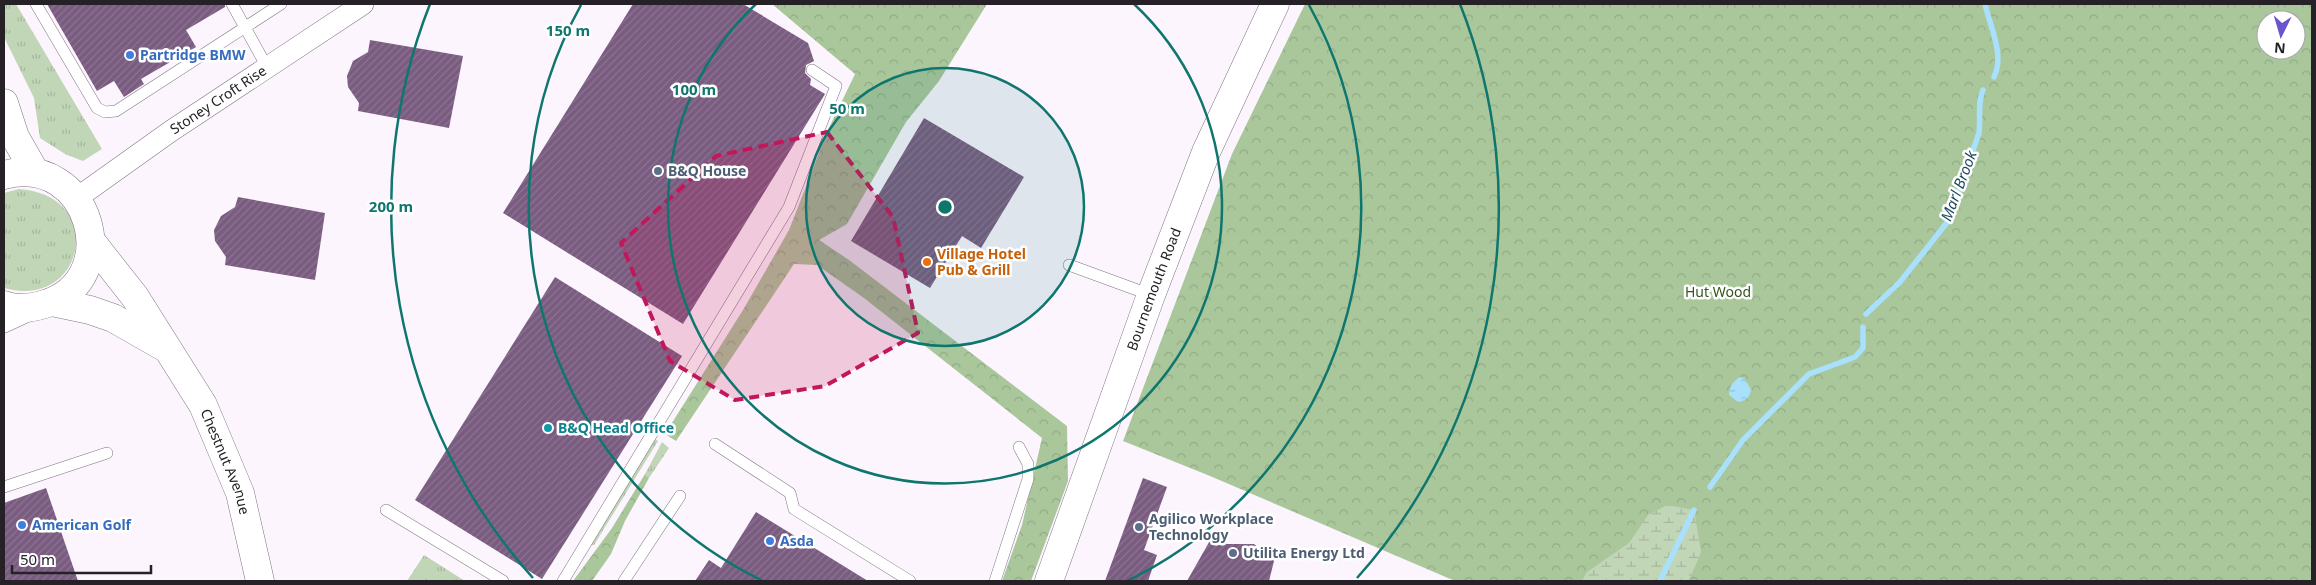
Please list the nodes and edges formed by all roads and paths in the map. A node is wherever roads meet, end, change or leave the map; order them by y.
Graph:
1 (36, 4) edge
2 (232, 4) edge
3 (280, 4) edge
4 (364, 4) edge
5 (1275, 4) edge
6 (245, 28) junction
7 (267, 67) junction
8 (812, 70) dead end
9 (4, 103) edge
10 (35, 172) junction
11 (4, 174) edge
12 (77, 198) junction
13 (92, 241) junction
14 (1069, 265) dead end
15 (1151, 295) junction
16 (4, 305) edge
17 (43, 305) junction
18 (4, 322) edge
19 (170, 351) junction
20 (715, 444) dead end
21 (1019, 447) dead end
22 (107, 453) dead end
23 (4, 487) edge
24 (680, 496) dead end
25 (386, 510) dead end
26 (260, 581) edge
27 (504, 581) edge
28 (563, 581) edge
29 (624, 581) edge
30 (910, 581) edge
31 (995, 581) edge
32 (1049, 581) edge

1 - 6 lane
2 - 6 lane
3 - 6 lane
4 - 7 street, Stoney Croft Rise
5 - 15 street, Bournemouth Road
6 - 7 lane
7 - 12 street, Stoney Croft Rise
8 - 28 lane
9 - 10 street
10 - 11 street
10 - 12 street
12 - 13 street
13 - 17 street
13 - 19 street, Chestnut Avenue
14 - 15 lane
15 - 32 street, Bournemouth Road
16 - 17 street, Chestnut Avenue
17 - 18 street
17 - 19 street, Chestnut Avenue
19 - 26 street, Chestnut Avenue
20 - 30 lane
21 - 31 lane
22 - 23 lane
24 - 29 lane
25 - 27 lane

